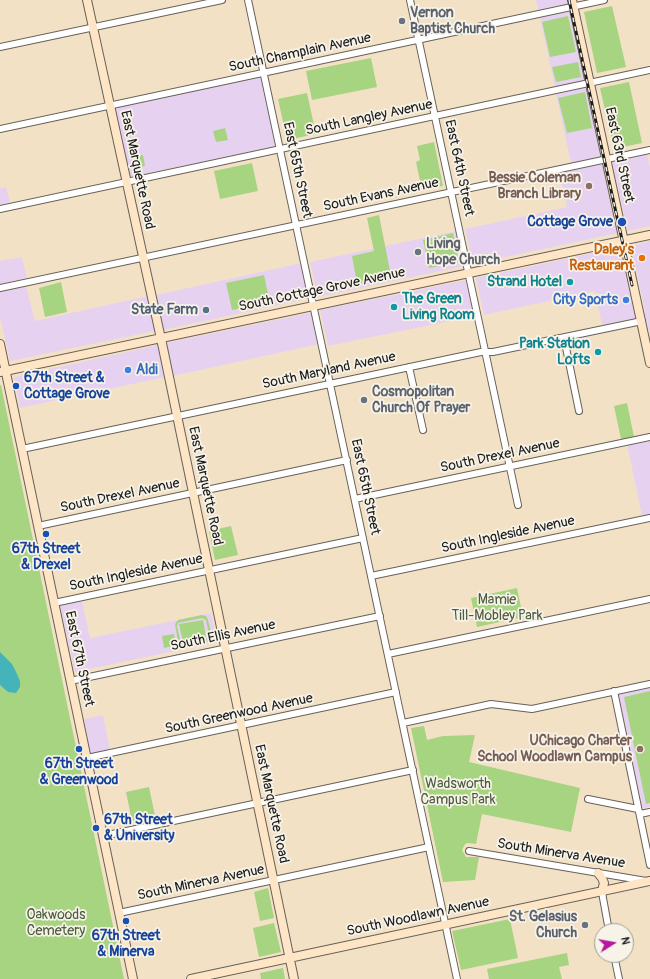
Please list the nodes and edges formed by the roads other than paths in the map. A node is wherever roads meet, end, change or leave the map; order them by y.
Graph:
1 (87, 0) edge
2 (222, 0) edge
3 (248, 0) edge
4 (410, 0) edge
5 (604, 0) edge
6 (572, 3) edge
7 (93, 27) junction
8 (418, 40) junction
9 (0, 47) edge
10 (650, 70) edge
11 (264, 72) junction
12 (590, 83) junction
13 (110, 105) junction
14 (435, 116) junction
15 (0, 129) edge
16 (281, 149) junction
17 (650, 150) edge
18 (606, 159) junction
19 (127, 182) junction
20 (452, 192) junction
21 (0, 209) edge
22 (297, 225) junction
23 (650, 235) edge
24 (624, 240) junction
25 (143, 258) junction
26 (469, 272) junction
27 (0, 288) edge
28 (314, 305) junction
29 (642, 321) junction
30 (161, 338) junction
31 (564, 338) junction
32 (648, 343) edge
33 (0, 344) edge
34 (486, 352) junction
35 (650, 363) edge
36 (409, 367) junction
37 (3, 371) edge
38 (331, 383) junction
39 (579, 411) dead end
40 (177, 416) junction
41 (422, 430) dead end
42 (650, 437) edge
43 (22, 449) junction
44 (347, 460) junction
45 (510, 466) junction
46 (193, 493) junction
47 (355, 499) junction
48 (518, 505) dead end
49 (650, 518) edge
50 (38, 526) junction
51 (363, 538) junction
52 (209, 570) junction
53 (371, 576) junction
54 (650, 599) edge
55 (54, 603) junction
56 (380, 616) junction
57 (225, 648) junction
58 (388, 654) junction
59 (70, 681) junction
60 (650, 684) edge
61 (614, 691) junction
62 (396, 692) junction
63 (403, 723) junction
64 (242, 725) junction
65 (87, 758) junction
66 (413, 770) junction
67 (588, 799) dead end
68 (258, 803) junction
69 (639, 811) junction
70 (650, 812) edge
71 (103, 836) junction
72 (429, 848) junction
73 (469, 851) dead end
74 (650, 865) edge
75 (598, 873) junction
76 (274, 880) junction
77 (649, 882) edge
78 (602, 892) junction
79 (119, 913) junction
80 (608, 923) edge
81 (446, 925) junction
82 (290, 958) junction
83 (616, 963) edge
84 (133, 979) edge
85 (191, 979) edge
86 (294, 979) edge
87 (457, 979) edge
88 (619, 979) edge

1 - 7 street, East Marquette Road
2 - 7 street
3 - 11 street, East 65th Street
4 - 8 street, East 64th Street
5 - 6 street, South Champlain Avenue
6 - 8 street, South Champlain Avenue
6 - 12 street, East 63rd Street
7 - 9 street
7 - 13 street, East Marquette Road
8 - 11 street, South Champlain Avenue
8 - 14 street, East 64th Street
10 - 12 street, South Langley Avenue
11 - 13 street, South Champlain Avenue
11 - 16 street, East 65th Street
12 - 14 street, South Langley Avenue
12 - 18 street, East 63rd Street
13 - 15 street, South Champlain Avenue
13 - 19 street, East Marquette Road
14 - 16 street, South Langley Avenue
14 - 20 street, East 64th Street
16 - 19 street, South Langley Avenue
16 - 22 street, East 65th Street
17 - 18 street, South Evans Avenue
18 - 20 street, South Evans Avenue
18 - 24 street, East 63rd Street
19 - 21 street, South Langley Avenue
19 - 25 street, East Marquette Road
20 - 22 street, South Evans Avenue
20 - 26 street, East 64th Street
22 - 25 street, South Evans Avenue
22 - 28 street, East 65th Street
23 - 24 street, South Cottage Grove Avenue
24 - 26 street, South Cottage Grove Avenue
24 - 29 street, East 63rd Street
25 - 27 street, South Evans Avenue
25 - 30 street, East Marquette Road
26 - 28 street, South Cottage Grove Avenue
26 - 34 street, East 64th Street
28 - 30 street, South Cottage Grove Avenue
28 - 38 street, East 65th Street
29 - 31 street, South Maryland Avenue
29 - 32 street, East 63rd Street
30 - 37 street, South Cottage Grove Avenue
30 - 40 street, East Marquette Road
31 - 34 street, South Maryland Avenue
31 - 39 street
32 - 35 street, East 63rd Street
33 - 37 street, East 67th Street
34 - 36 street, South Maryland Avenue
34 - 45 street, East 64th Street
36 - 38 street, South Maryland Avenue
36 - 41 street
37 - 43 street, East 67th Street
38 - 40 street, South Maryland Avenue
38 - 44 street, East 65th Street
40 - 43 street, South Maryland Avenue
40 - 46 street, East Marquette Road
42 - 45 street, South Drexel Avenue
43 - 50 street, East 67th Street
44 - 46 street, South Drexel Avenue
44 - 47 street, East 65th Street
45 - 47 street, South Drexel Avenue
45 - 48 street, East 64th Street
46 - 50 street, South Drexel Avenue
46 - 52 street, East Marquette Road
47 - 51 street, East 65th Street
49 - 53 street, South Ingleside Avenue
50 - 55 street, East 67th Street
51 - 52 street, South Ingleside Avenue
51 - 53 street, East 65th Street
52 - 55 street, South Ingleside Avenue
52 - 57 street, East Marquette Road
53 - 56 street, East 65th Street
54 - 58 street
55 - 59 street, East 67th Street
56 - 57 street, South Ellis Avenue
56 - 58 street, East 65th Street
57 - 59 street, South Ellis Avenue
57 - 64 street, East Marquette Road
58 - 62 street, East 65th Street
59 - 65 street, East 67th Street
60 - 61 street
61 - 63 street
61 - 69 street
62 - 63 street, East 65th Street
62 - 64 street, South Greenwood Avenue
63 - 66 street, East 65th Street
64 - 65 street, South Greenwood Avenue
64 - 68 street, East Marquette Road
65 - 71 street, East 67th Street
66 - 68 street
66 - 72 street, East 65th Street
67 - 69 street
68 - 71 street
68 - 76 street, East Marquette Road
69 - 70 street
69 - 74 street
71 - 79 street, East 67th Street
72 - 76 street, South Minerva Avenue
72 - 81 street, East 65th Street
73 - 75 street, South Minerva Avenue
75 - 77 street, South Minerva Avenue
75 - 78 street
76 - 79 street, South Minerva Avenue
76 - 82 street, East Marquette Road
77 - 78 street, South Woodlawn Avenue
78 - 80 street
78 - 81 street, South Woodlawn Avenue
79 - 84 street, East 67th Street
81 - 82 street, South Woodlawn Avenue
81 - 87 street, East 65th Street
82 - 85 street, South Woodlawn Avenue
82 - 86 street, East Marquette Road
83 - 88 street

